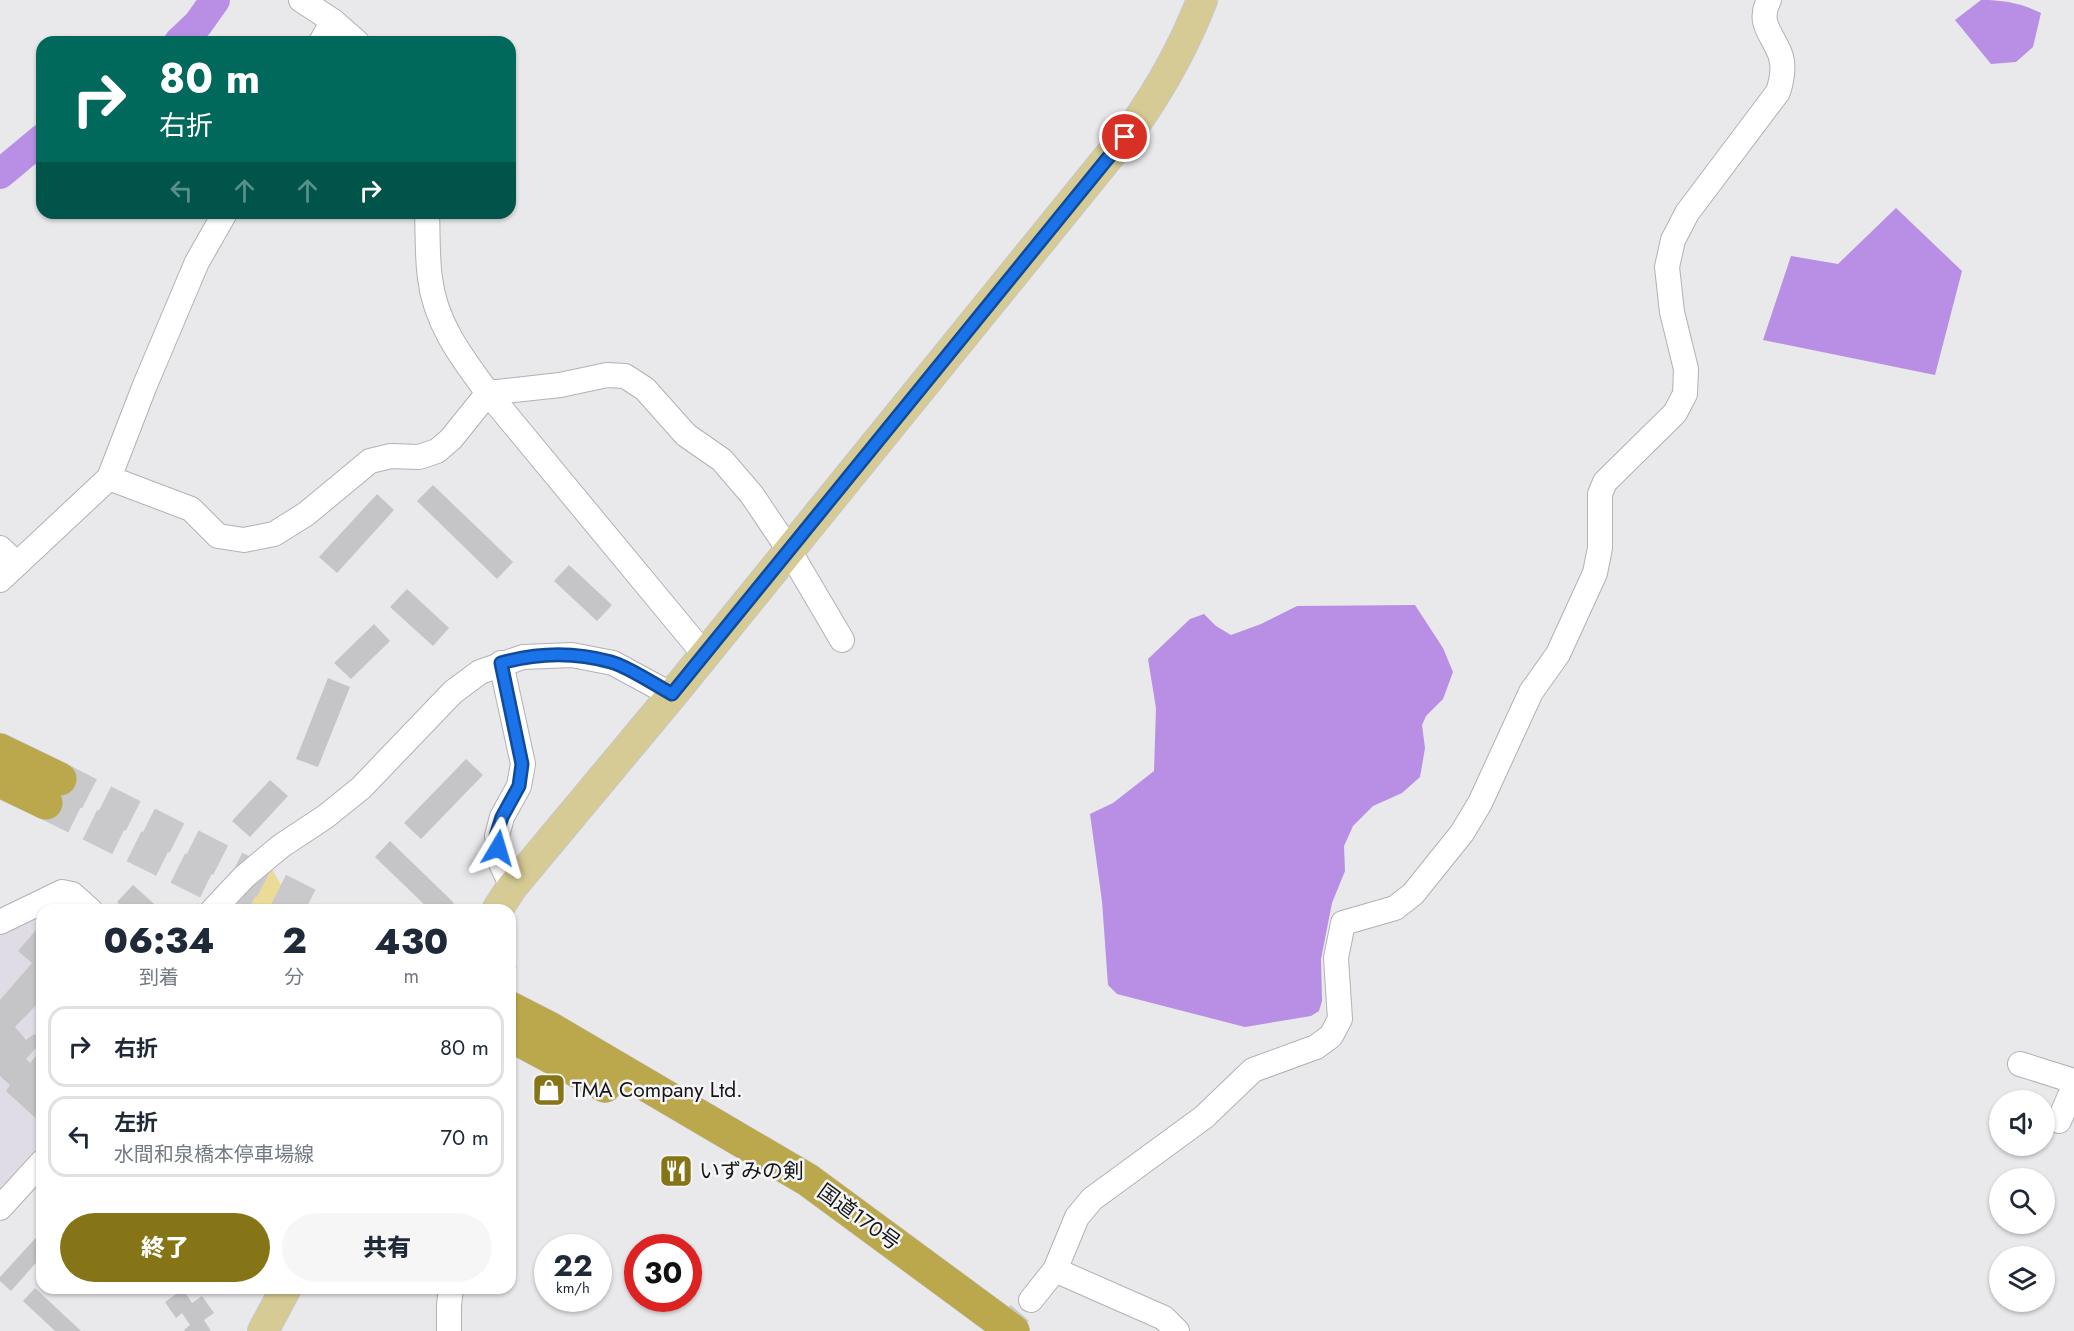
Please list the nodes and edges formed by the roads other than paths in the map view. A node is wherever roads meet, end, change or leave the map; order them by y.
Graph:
1 (301, 0) edge
2 (1202, 0) edge
3 (1769, 0) edge
4 (333, 21) junction
5 (324, 36) edge
6 (350, 36) edge
7 (222, 219) edge
8 (427, 219) edge
9 (488, 393) junction
10 (109, 478) junction
11 (789, 550) junction
12 (6, 564) edge
13 (842, 640) dead end
14 (704, 654) junction
15 (501, 663) junction
16 (672, 694) junction
17 (0, 750) edge
18 (0, 781) edge
19 (504, 899) edge
20 (37, 904) edge
21 (83, 904) edge
22 (219, 904) edge
23 (36, 905) edge
24 (0, 922) edge
25 (516, 1011) edge
26 (516, 1038) edge
27 (2020, 1064) dead end
28 (2074, 1084) edge
29 (2059, 1121) dead end
30 (36, 1169) edge
31 (0, 1208) edge
32 (1055, 1270) junction
33 (283, 1294) edge
34 (450, 1294) edge
35 (1031, 1300) tunnel mouth
36 (263, 1331) edge
37 (449, 1331) edge
38 (977, 1331) edge
39 (1013, 1331) edge
40 (1177, 1331) edge

1 - 4 street
2 - 11 main road
3 - 32 street
4 - 5 street
4 - 6 street
7 - 10 street
8 - 9 street
9 - 10 street
9 - 11 street
9 - 14 street
10 - 12 street
11 - 13 street
11 - 14 main road
14 - 16 main road
15 - 16 street
15 - 19 street
15 - 22 street
16 - 19 main road
17 - 18 highway
20 - 21 street
23 - 24 street
25 - 39 highway, 国道170号
26 - 38 highway, 国道170号
27 - 28 street
28 - 29 street
30 - 31 street
32 - 35 street
32 - 40 street
33 - 36 main road
34 - 37 street

